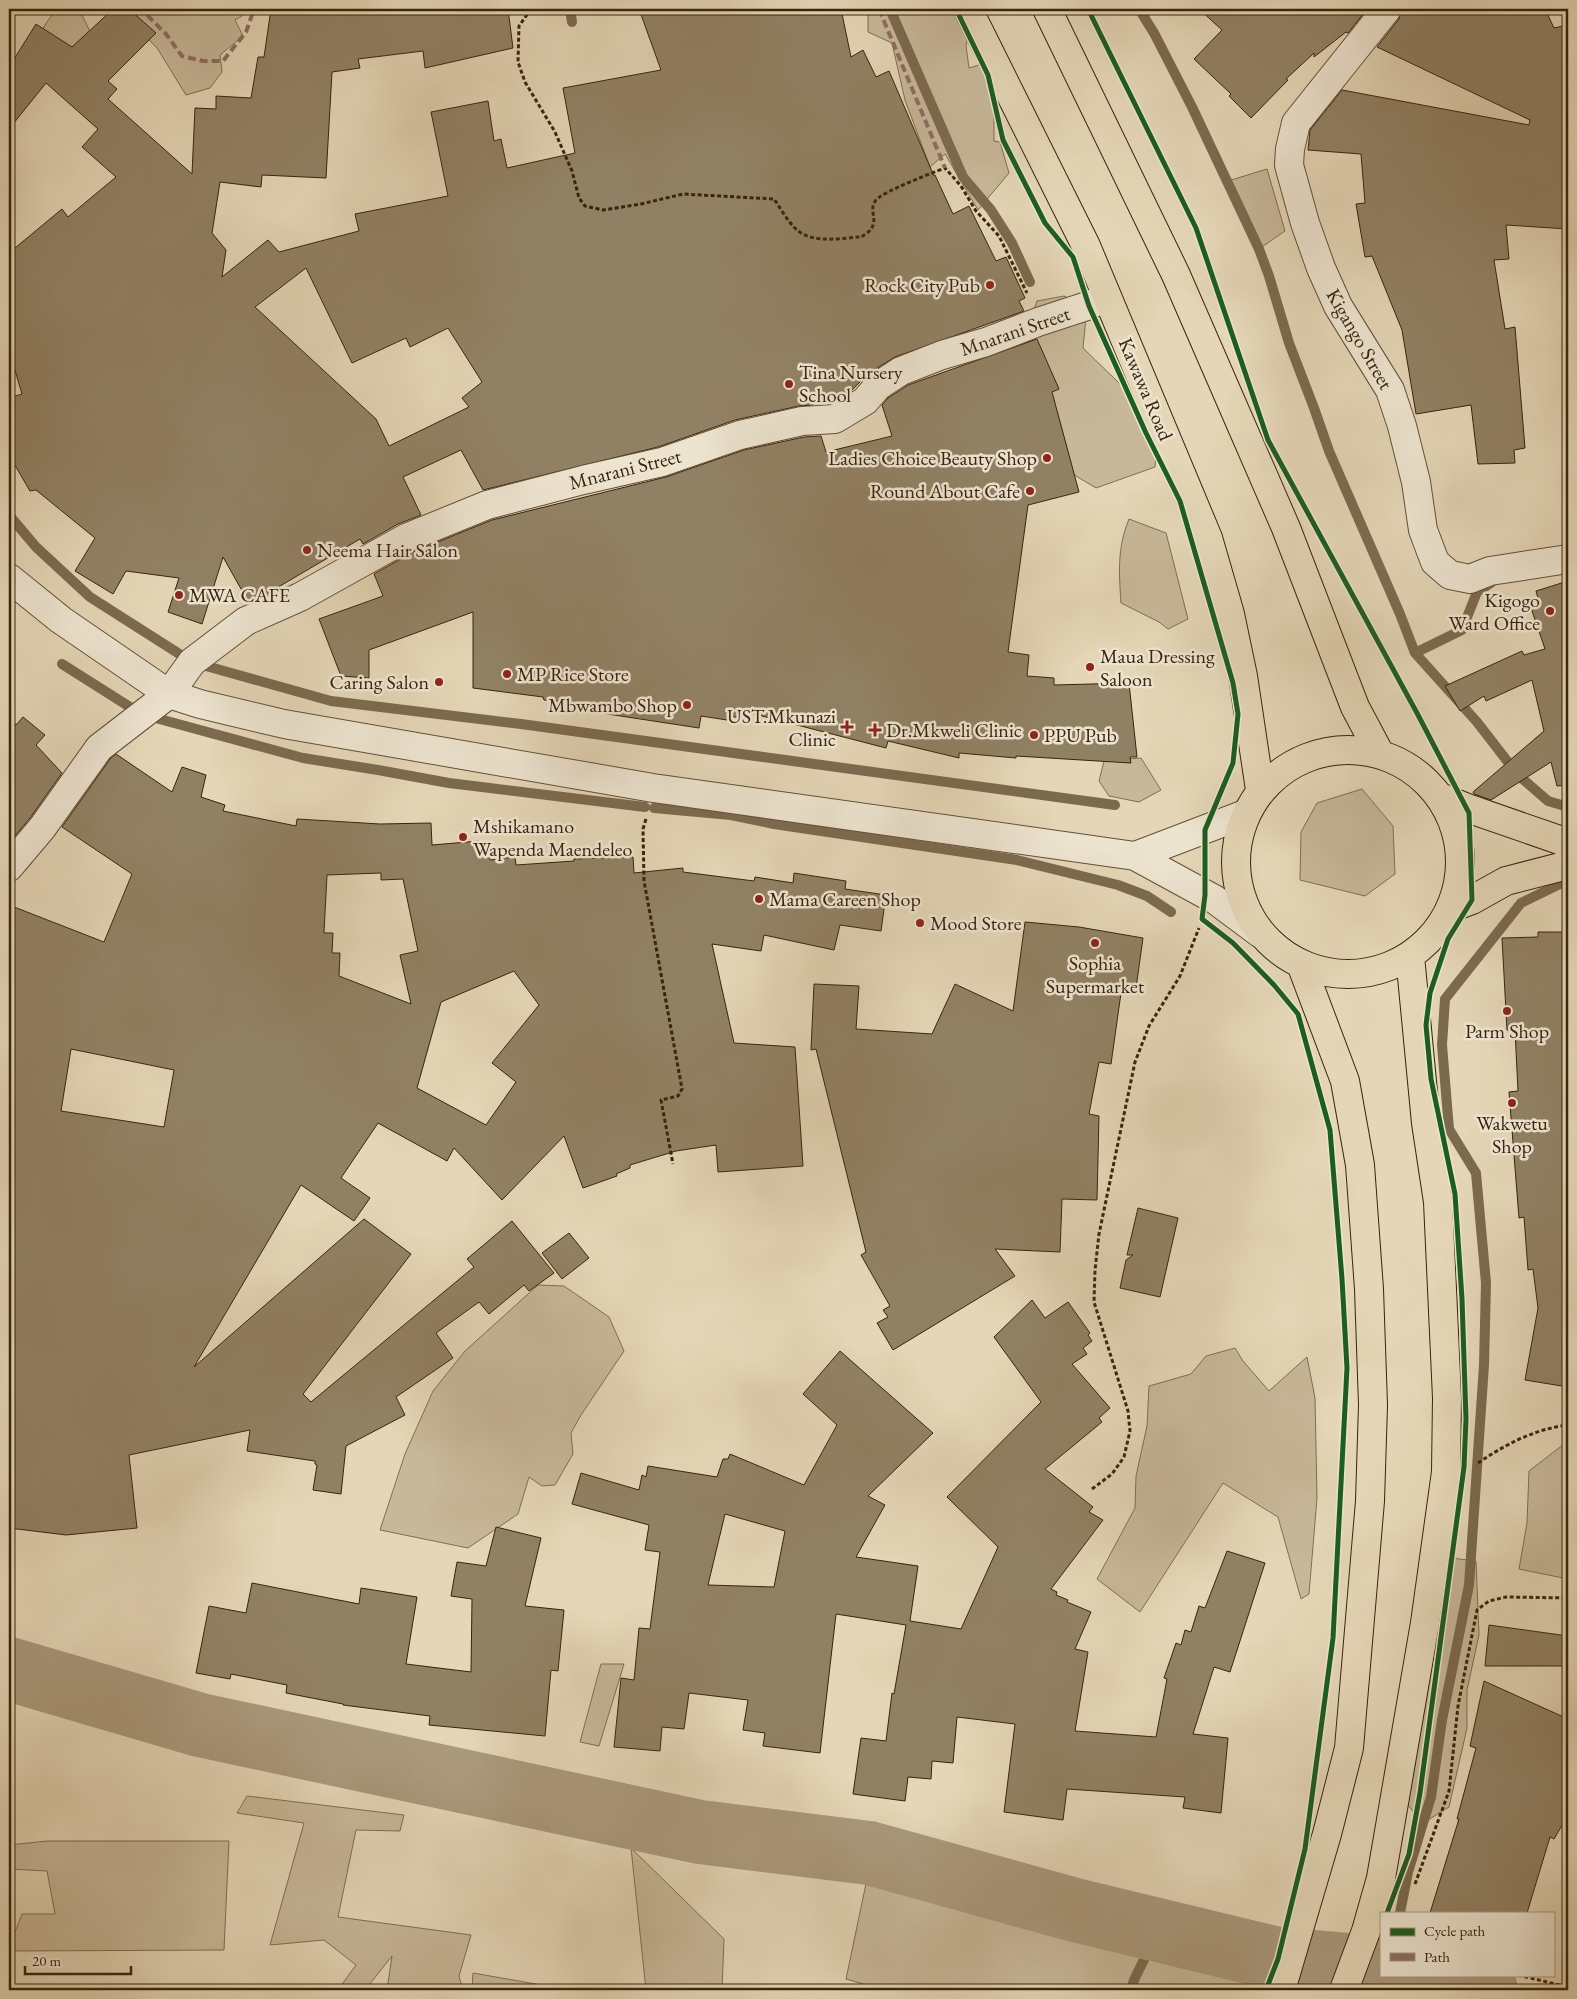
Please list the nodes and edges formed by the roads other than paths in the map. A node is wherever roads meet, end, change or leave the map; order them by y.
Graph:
1 (968, 9) edge
2 (1047, 9) edge
3 (1387, 9) edge
4 (1107, 297) junction
5 (1568, 559) edge
6 (9, 578) edge
7 (169, 694) junction
8 (1380, 754) junction
9 (1260, 790) junction
10 (1440, 797) junction
11 (1245, 814) junction
12 (1568, 843) edge
13 (1136, 856) junction
14 (1568, 865) edge
15 (9, 867) edge
16 (1451, 908) junction
17 (1261, 934) junction
18 (1410, 956) junction
19 (1301, 964) junction
20 (1281, 1990) edge
21 (1344, 1990) edge

1 - 4 main road, Kawawa Road
2 - 8 main road
3 - 5 street, Kigango Street
4 - 7 street, Mnarani Street
4 - 9 main road, Kawawa Road
6 - 7 street
7 - 13 street
7 - 15 street, Mnarani Street
8 - 9 main road
8 - 10 main road
9 - 11 main road
10 - 12 main road
10 - 16 main road
11 - 13 street
11 - 17 main road
13 - 17 street
14 - 16 main road
16 - 18 main road
17 - 19 main road
18 - 19 main road
18 - 21 main road
19 - 20 main road

